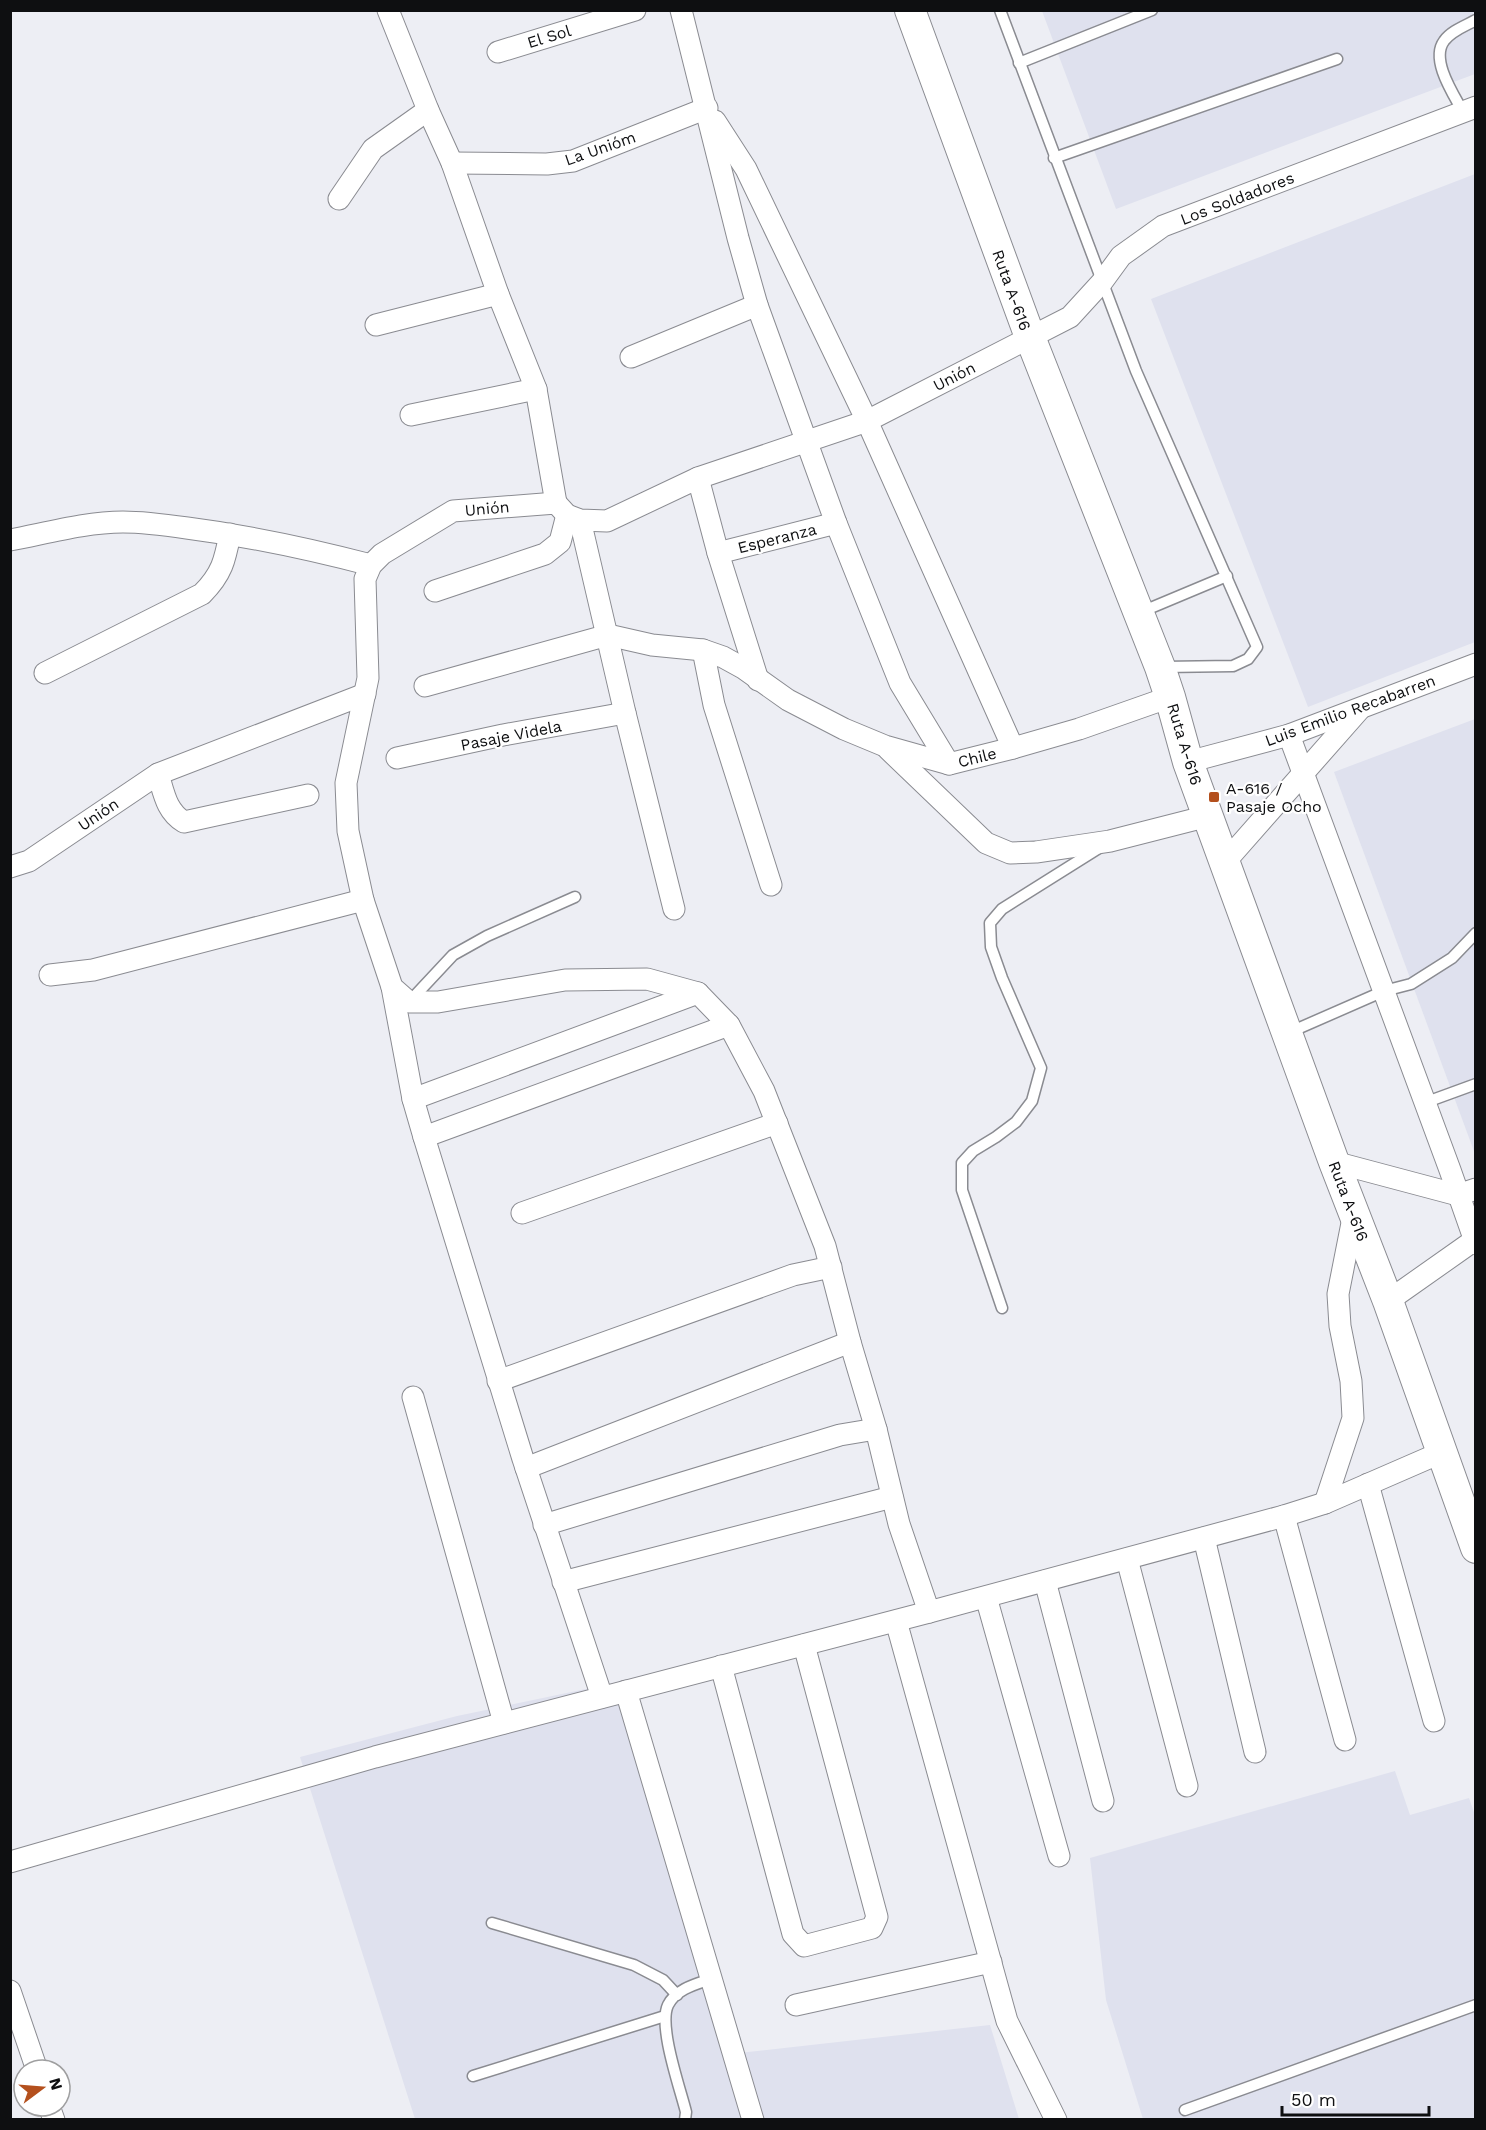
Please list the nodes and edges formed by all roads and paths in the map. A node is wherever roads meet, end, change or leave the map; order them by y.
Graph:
1 (388, 10) edge
2 (635, 10) edge
3 (681, 10) edge
4 (910, 10) edge
5 (1000, 10) edge
6 (1152, 10) edge
7 (1476, 20) edge
8 (498, 52) dead end
9 (1338, 59) dead end
10 (1019, 63) junction
11 (707, 108) junction
12 (1469, 109) edge
13 (428, 110) junction
14 (1054, 158) junction
15 (452, 163) junction
16 (339, 199) dead end
17 (1102, 282) junction
18 (498, 294) junction
19 (758, 305) junction
20 (376, 325) dead end
21 (1030, 337) junction
22 (631, 357) dead end
23 (536, 389) junction
24 (411, 415) dead end
25 (867, 421) junction
26 (808, 442) junction
27 (698, 478) junction
28 (568, 513) junction
29 (836, 523) junction
30 (230, 534) junction
31 (10, 540) edge
32 (718, 553) junction
33 (371, 565) junction
34 (1227, 576) junction
35 (435, 591) dead end
36 (1138, 613) junction
37 (608, 635) junction
38 (704, 650) junction
39 (1476, 664) edge
40 (1160, 667) junction
41 (45, 673) dead end
42 (758, 680) junction
43 (425, 686) dead end
44 (365, 694) junction
45 (1170, 697) junction
46 (1361, 707) junction
47 (625, 713) junction
48 (1289, 735) junction
49 (885, 746) junction
50 (1013, 748) junction
51 (397, 758) dead end
52 (1188, 762) junction
53 (949, 764) junction
54 (1304, 772) junction
55 (158, 774) junction
56 (308, 795) dead end
57 (1208, 816) junction
58 (1110, 842) junction
59 (1225, 862) junction
60 (10, 867) edge
61 (771, 885) dead end
62 (575, 897) dead end
63 (363, 900) junction
64 (674, 909) dead end
65 (1476, 933) edge
66 (50, 975) dead end
67 (392, 987) junction
68 (1384, 991) junction
69 (698, 993) junction
70 (409, 1002) junction
71 (729, 1025) junction
72 (1287, 1033) junction
73 (1476, 1084) edge
74 (413, 1099) junction
75 (1424, 1103) junction
76 (777, 1123) junction
77 (424, 1137) junction
78 (1334, 1162) junction
79 (1467, 1192) edge
80 (522, 1213) dead end
81 (1354, 1213) junction
82 (1475, 1240) edge
83 (831, 1267) junction
84 (1388, 1301) junction
85 (1002, 1308) dead end
86 (850, 1342) junction
87 (498, 1381) junction
88 (413, 1397) dead end
89 (876, 1429) junction
90 (1440, 1453) junction
91 (526, 1468) junction
92 (1368, 1485) junction
93 (892, 1497) junction
94 (1325, 1503) junction
95 (1284, 1516) junction
96 (544, 1525) junction
97 (1204, 1538) junction
98 (1476, 1548) edge
99 (1128, 1559) junction
100 (1045, 1581) junction
101 (563, 1582) junction
102 (986, 1597) junction
103 (929, 1612) junction
104 (896, 1621) junction
105 (804, 1645) junction
106 (721, 1666) junction
107 (626, 1690) junction
108 (602, 1697) junction
109 (1434, 1721) dead end
110 (504, 1723) junction
111 (1345, 1740) dead end
112 (1255, 1752) dead end
113 (1187, 1786) dead end
114 (1102, 1801) dead end
115 (1059, 1856) dead end
116 (10, 1863) edge
117 (492, 1923) dead end
118 (991, 1962) junction
119 (711, 1978) junction
120 (10, 1991) edge
121 (677, 1995) junction
122 (796, 2005) dead end
123 (1476, 2005) edge
124 (665, 2016) junction
125 (33, 2058) edge
126 (473, 2076) dead end
127 (1185, 2110) dead end
128 (685, 2120) edge
129 (753, 2120) edge
130 (1056, 2120) edge

1 - 13 street
2 - 8 street, El Sol
3 - 11 street
4 - 21 main road, Ruta A-616
5 - 10 lane
6 - 10 lane
7 - 12 lane
9 - 14 lane
10 - 14 lane
11 - 15 street, La Unióm
11 - 19 street
11 - 25 street
12 - 17 street, Los Soldadores
13 - 15 street
13 - 16 street
14 - 17 lane
15 - 18 street
17 - 21 street, Los Soldadores
17 - 34 lane
18 - 20 street
18 - 23 street
19 - 22 street
19 - 26 street
21 - 25 street, Unión
21 - 36 main road, Ruta A-616
23 - 24 street
23 - 28 street
25 - 26 street, Unión
25 - 50 street
26 - 27 street, Unión
26 - 29 street
27 - 28 street, Unión
27 - 32 street
28 - 33 street, Unión
28 - 35 street
28 - 37 street
29 - 32 street, Esperanza
29 - 53 street
30 - 31 street
30 - 33 street
30 - 41 street
32 - 42 street
33 - 44 street
34 - 36 lane
34 - 40 lane
36 - 40 main road, Ruta A-616
37 - 38 street, Chile
37 - 43 street
37 - 47 street
38 - 42 street, Chile
38 - 61 street
39 - 46 street, Luis Emilio Recabarren
40 - 45 main road, Ruta A-616
42 - 49 street, Chile
44 - 55 street, Unión
44 - 63 street
45 - 50 street, Chile
45 - 52 main road, Ruta A-616
46 - 48 street, Luis Emilio Recabarren
46 - 54 street
47 - 51 street, Pasaje Videla
47 - 64 street
48 - 52 street, Luis Emilio Recabarren
48 - 54 street
49 - 53 street, Chile
49 - 58 street
50 - 53 street, Chile
52 - 57 main road, Ruta A-616
54 - 59 street
54 - 68 street
55 - 56 street
55 - 60 street, Unión
57 - 58 street
57 - 59 main road, Ruta A-616
58 - 85 lane
59 - 72 main road, Ruta A-616
62 - 70 lane
63 - 66 street
63 - 67 street
65 - 68 lane
67 - 70 street
67 - 74 street
68 - 72 lane
68 - 75 street
69 - 70 street
69 - 71 street
69 - 74 street
71 - 76 street
71 - 77 street
72 - 78 main road, Ruta A-616
73 - 75 lane
74 - 77 street
75 - 79 street
76 - 80 street
76 - 83 street
77 - 87 street
78 - 79 street
78 - 81 main road, Ruta A-616
79 - 82 street
81 - 84 main road, Ruta A-616
81 - 94 street
82 - 84 street
83 - 86 street
83 - 87 street
84 - 90 main road, Ruta A-616
86 - 89 street
86 - 91 street
87 - 91 street
88 - 110 street
89 - 93 street
89 - 96 street
90 - 92 street
90 - 98 main road, Ruta A-616
91 - 96 street
92 - 94 street
92 - 109 street
93 - 101 street
93 - 103 street
94 - 95 street
95 - 97 street
95 - 111 street
96 - 101 street
97 - 99 street
97 - 112 street
99 - 100 street
99 - 113 street
100 - 102 street
100 - 114 street
101 - 108 street
102 - 103 street
102 - 115 street
103 - 104 street
104 - 105 street
104 - 118 street
105 - 106 street
105 - 106 street
106 - 107 street
107 - 108 street
107 - 119 street
108 - 110 street
110 - 116 street
117 - 121 lane
118 - 122 street
118 - 130 street
119 - 121 lane
119 - 129 street
120 - 125 street
121 - 124 lane
123 - 127 lane
124 - 126 lane
124 - 128 lane

